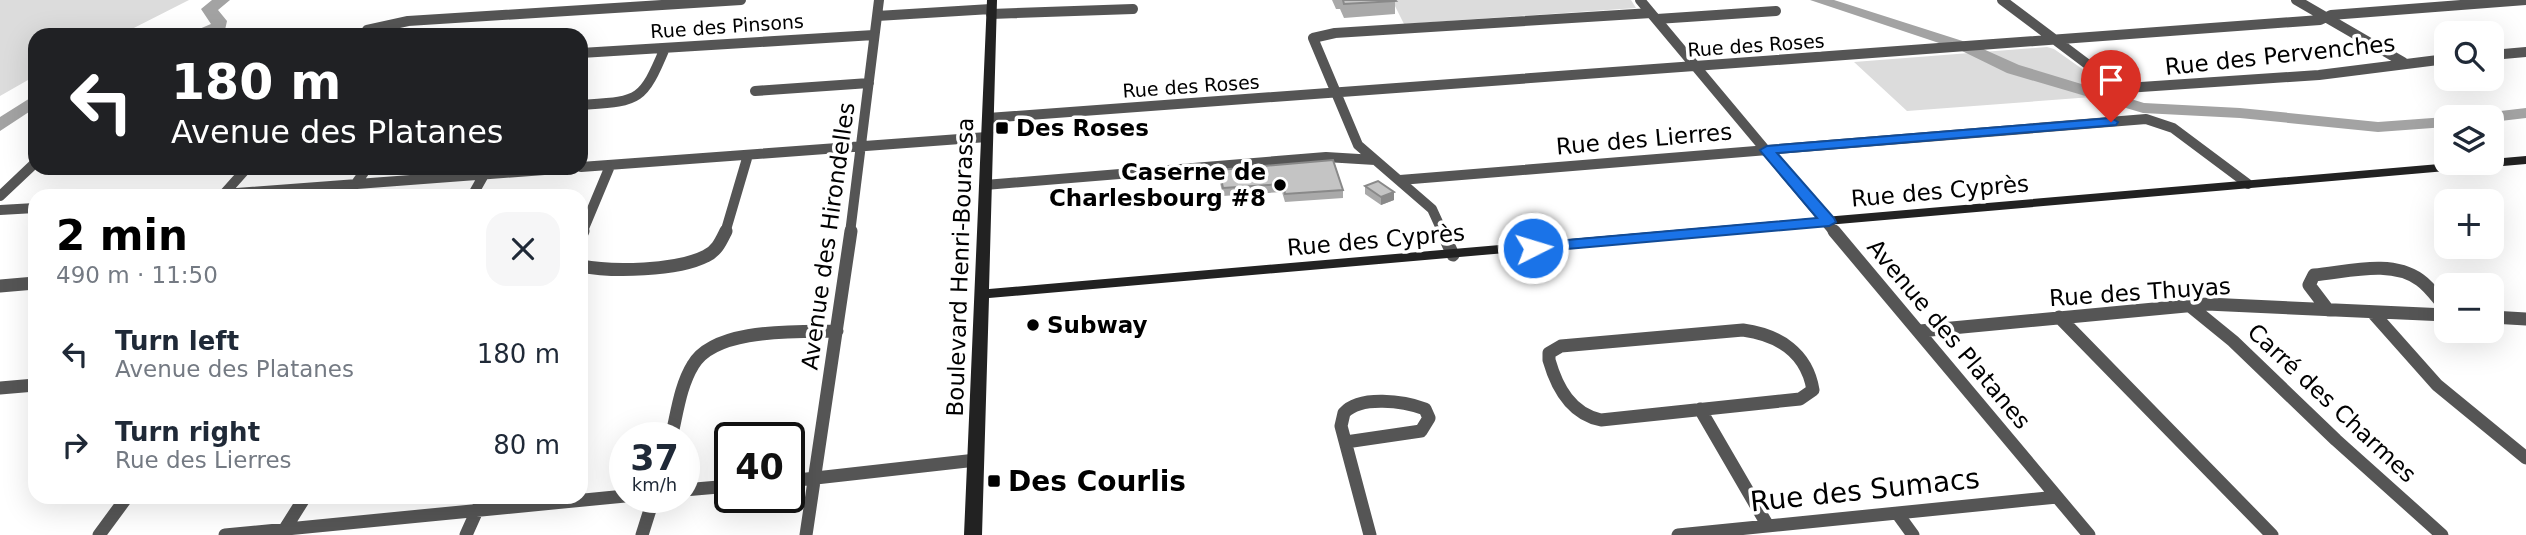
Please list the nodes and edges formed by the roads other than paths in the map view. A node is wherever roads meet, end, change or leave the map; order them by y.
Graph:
1 (741, 0) edge
2 (879, 0) edge
3 (1640, 0) edge
4 (2002, 0) edge
5 (2296, 0) edge
6 (2526, 0) edge
7 (991, 8) edge
8 (1133, 9) dead end
9 (1776, 10) dead end
10 (877, 16) junction
11 (1654, 16) junction
12 (2326, 17) junction
13 (376, 28) edge
14 (874, 35) junction
15 (2054, 40) junction
16 (665, 48) junction
17 (2526, 52) edge
18 (588, 53) edge
19 (2504, 54) edge
20 (2434, 60) edge
21 (2403, 62) junction
22 (1697, 68) junction
23 (869, 83) junction
24 (755, 91) dead end
25 (1336, 92) junction
26 (588, 104) edge
27 (988, 118) junction
28 (987, 137) junction
29 (863, 146) junction
30 (1767, 150) junction
31 (748, 155) junction
32 (1375, 160) junction
33 (2526, 160) edge
34 (610, 166) junction
35 (588, 167) edge
36 (28, 170) edge
37 (241, 175) edge
38 (362, 175) edge
39 (462, 175) edge
40 (1400, 180) junction
41 (356, 184) junction
42 (2248, 184) junction
43 (985, 185) junction
44 (228, 189) edge
45 (296, 189) edge
46 (352, 189) edge
47 (0, 196) edge
48 (28, 208) edge
49 (0, 210) edge
50 (588, 218) edge
51 (1829, 222) junction
52 (1453, 255) junction
53 (588, 267) edge
54 (28, 284) edge
55 (0, 286) edge
56 (982, 294) junction
57 (2434, 296) edge
58 (2190, 306) junction
59 (2328, 310) junction
60 (2372, 313) junction
61 (2434, 315) edge
62 (2059, 317) junction
63 (2504, 318) edge
64 (2526, 319) edge
65 (837, 331) junction
66 (1920, 331) junction
67 (28, 386) edge
68 (0, 388) edge
69 (1700, 409) junction
70 (676, 422) edge
71 (1346, 442) junction
72 (2526, 458) edge
73 (976, 460) junction
74 (816, 478) junction
75 (805, 479) edge
76 (609, 497) edge
77 (2057, 497) junction
78 (588, 498) edge
79 (122, 504) edge
80 (301, 504) edge
81 (479, 504) edge
82 (649, 513) edge
83 (1897, 513) junction
84 (1768, 526) junction
85 (284, 532) edge
86 (99, 535) edge
87 (225, 535) edge
88 (466, 535) edge
89 (642, 535) edge
90 (806, 535) edge
91 (973, 535) edge
92 (1370, 535) edge
93 (1678, 535) edge
94 (1913, 535) edge
95 (2089, 535) edge
96 (2272, 535) edge
97 (2442, 535) edge

1 - 13 street
2 - 10 street, Avenue des Hirondelles
3 - 11 street, Avenue des Platanes
4 - 15 street
5 - 12 street
6 - 12 street, Rue des Roses
7 - 8 street
7 - 10 street
7 - 27 street, Boulevard Henri-Bourassa
9 - 11 street
10 - 14 street, Avenue des Hirondelles
11 - 22 street, Avenue des Platanes
11 - 25 street
12 - 15 street, Rue des Roses
12 - 21 street
14 - 16 street, Rue des Pinsons
14 - 23 street, Avenue des Hirondelles
15 - 21 street, Rue des Pervenches
15 - 22 street, Rue des Roses
16 - 18 street, Rue des Pinsons
16 - 26 street
17 - 19 street
20 - 21 street, Rue des Pervenches
22 - 25 street, Rue des Roses
22 - 30 street, Avenue des Platanes
23 - 24 street
23 - 29 street, Avenue des Hirondelles
25 - 27 street, Rue des Roses
25 - 32 street
27 - 28 street, Boulevard Henri-Bourassa
28 - 29 street
28 - 43 street, Boulevard Henri-Bourassa
29 - 31 street
29 - 65 street, Avenue des Hirondelles
30 - 40 street, Rue des Lierres
30 - 42 street, Rue des Lierres
30 - 51 street, Avenue des Platanes
31 - 34 street
31 - 53 street
32 - 40 street
32 - 43 street
33 - 42 street, Rue des Cyprès
34 - 35 street
34 - 50 street
36 - 47 street
37 - 44 street
38 - 41 street
39 - 41 street
40 - 52 street
41 - 45 street
41 - 46 street
42 - 51 street, Rue des Cyprès
43 - 56 street, Boulevard Henri-Bourassa
48 - 49 street
51 - 52 street, Rue des Cyprès
51 - 66 street, Avenue des Platanes
52 - 56 street, Rue des Cyprès
54 - 55 street
56 - 73 street, Boulevard Henri-Bourassa
57 - 59 street
58 - 59 street, Rue des Thuyas
58 - 62 street, Rue des Thuyas
58 - 97 street, Carré des Charmes
59 - 60 street, Rue des Thuyas
60 - 61 street, Rue des Thuyas
60 - 72 street
62 - 66 street, Rue des Thuyas
62 - 96 street
63 - 64 street
65 - 70 street
65 - 74 street, Avenue des Hirondelles
66 - 77 street, Avenue des Platanes
67 - 68 street
69 - 69 street
69 - 84 street
71 - 71 street
71 - 92 street
73 - 74 street
73 - 91 street, Boulevard Henri-Bourassa
74 - 75 street
74 - 90 street, Avenue des Hirondelles
76 - 78 street
77 - 83 street, Rue des Sumacs
77 - 95 street, Avenue des Platanes
79 - 86 street
80 - 85 street
81 - 85 street
81 - 88 street
82 - 89 street
83 - 84 street, Rue des Sumacs
83 - 94 street
84 - 93 street, Rue des Sumacs
85 - 87 street

